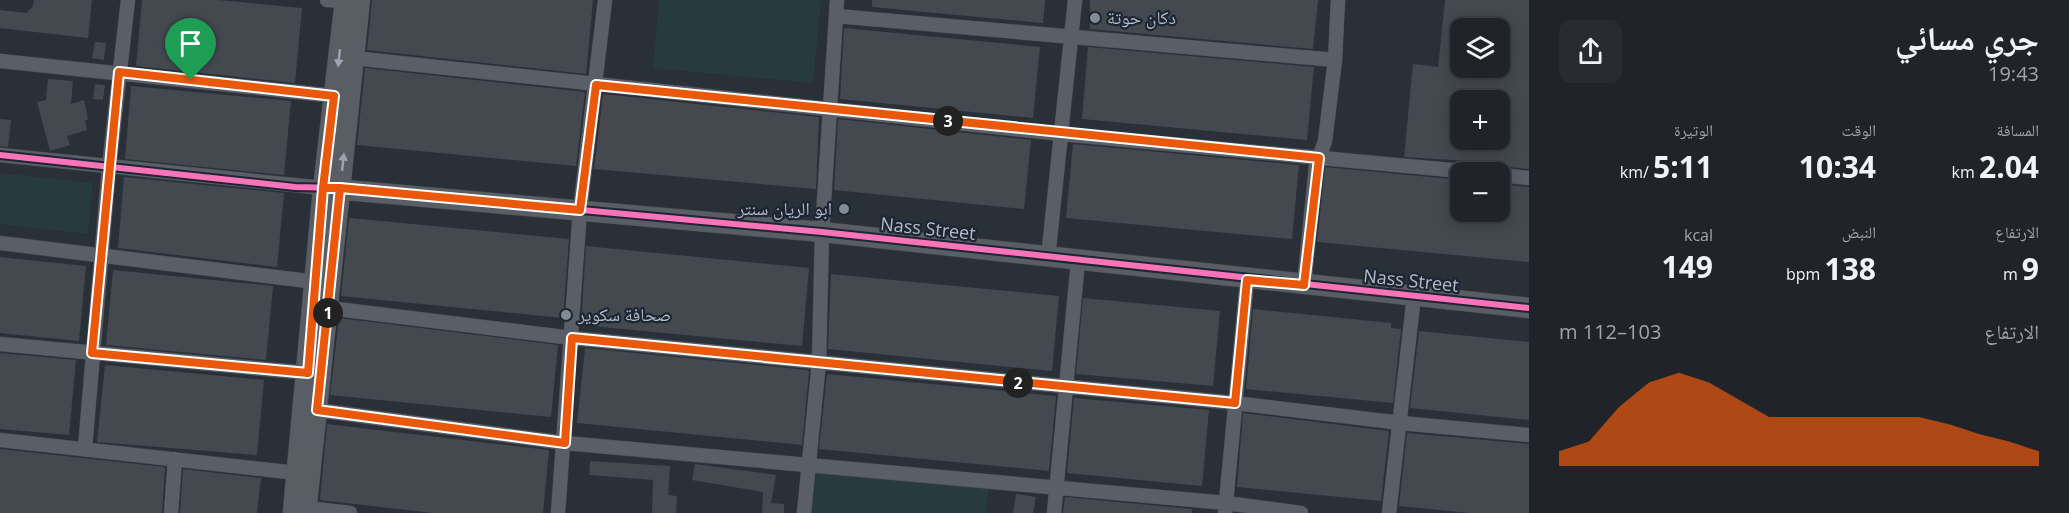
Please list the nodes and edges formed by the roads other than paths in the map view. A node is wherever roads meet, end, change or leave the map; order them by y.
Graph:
1 (128, 0) edge
2 (344, 0) edge
3 (604, 0) edge
4 (837, 0) edge
5 (1075, 0) edge
6 (1338, 0) edge
7 (836, 16) junction
8 (1071, 36) junction
9 (354, 58) junction
10 (1335, 60) junction
11 (0, 61) edge
12 (119, 72) junction
13 (596, 85) junction
14 (334, 96) junction
15 (829, 107) junction
16 (1061, 134) junction
17 (0, 155) edge
18 (1319, 158) junction
19 (109, 167) junction
20 (1450, 170) edge
21 (1510, 176) edge
22 (1529, 178) edge
23 (332, 188) junction
24 (580, 210) junction
25 (822, 232) junction
26 (0, 243) edge
27 (102, 256) junction
28 (1048, 258) junction
29 (1078, 261) junction
30 (1247, 280) junction
31 (316, 282) junction
32 (1304, 285) junction
33 (1414, 296) junction
34 (329, 308) junction
35 (1529, 308) edge
36 (572, 338) junction
37 (0, 344) edge
38 (92, 353) junction
39 (819, 362) junction
40 (308, 373) junction
41 (1066, 388) junction
42 (1235, 403) junction
43 (317, 410) junction
44 (1401, 423) junction
45 (1529, 435) edge
46 (0, 440) edge
47 (565, 443) junction
48 (84, 448) junction
49 (175, 459) junction
50 (808, 466) junction
51 (297, 473) junction
52 (1055, 489) junction
53 (1226, 508) edge
54 (302, 511) edge
55 (171, 513) edge
56 (350, 513) edge
57 (558, 513) edge
58 (804, 513) edge
59 (1054, 513) edge
60 (1301, 513) edge
61 (1389, 513) edge

1 - 12 street
2 - 9 street
2 -> 14 street
3 - 13 street
4 - 7 street
5 - 8 street
6 - 10 street
7 - 8 street
7 - 15 street
8 - 10 street
8 - 16 street
9 - 13 street
23 -> 9 street
10 - 18 street
11 - 12 street
12 - 14 street
12 - 19 street
13 - 15 street
13 - 24 street
14 - 23 street
15 - 16 street
15 - 25 street
16 - 18 street
16 - 28 street
17 - 19 street
18 - 20 street
18 - 32 street
19 - 23 street
19 - 27 street
21 - 22 street
23 - 24 street, Nass Street
23 - 31 street
23 - 34 street
24 - 25 street, Nass Street
24 - 36 street
25 - 28 street, Nass Street
25 - 39 street
26 - 27 street
27 - 31 street
27 - 38 street
28 - 29 street, Nass Street
29 - 30 street, Nass Street
29 - 41 street
30 - 32 street, Nass Street
30 - 42 street
31 - 40 street
32 - 33 street, Nass Street
33 - 35 street, Nass Street
33 - 44 street
34 - 36 street
34 - 43 street
36 - 39 street
36 - 47 street
37 - 38 street
38 - 40 street
38 - 48 street
39 - 41 street
39 - 50 street
40 - 51 street
41 - 42 street
41 - 52 street
42 - 44 street
42 - 53 street
43 - 47 street
43 - 54 street
44 - 45 street
44 - 61 street
46 - 48 street
47 - 50 street
47 - 57 street
48 - 49 street
49 - 51 street
49 - 55 street
50 - 52 street
50 - 58 street
51 - 54 street
52 - 53 street
52 - 59 street
53 - 60 street
54 - 56 street

